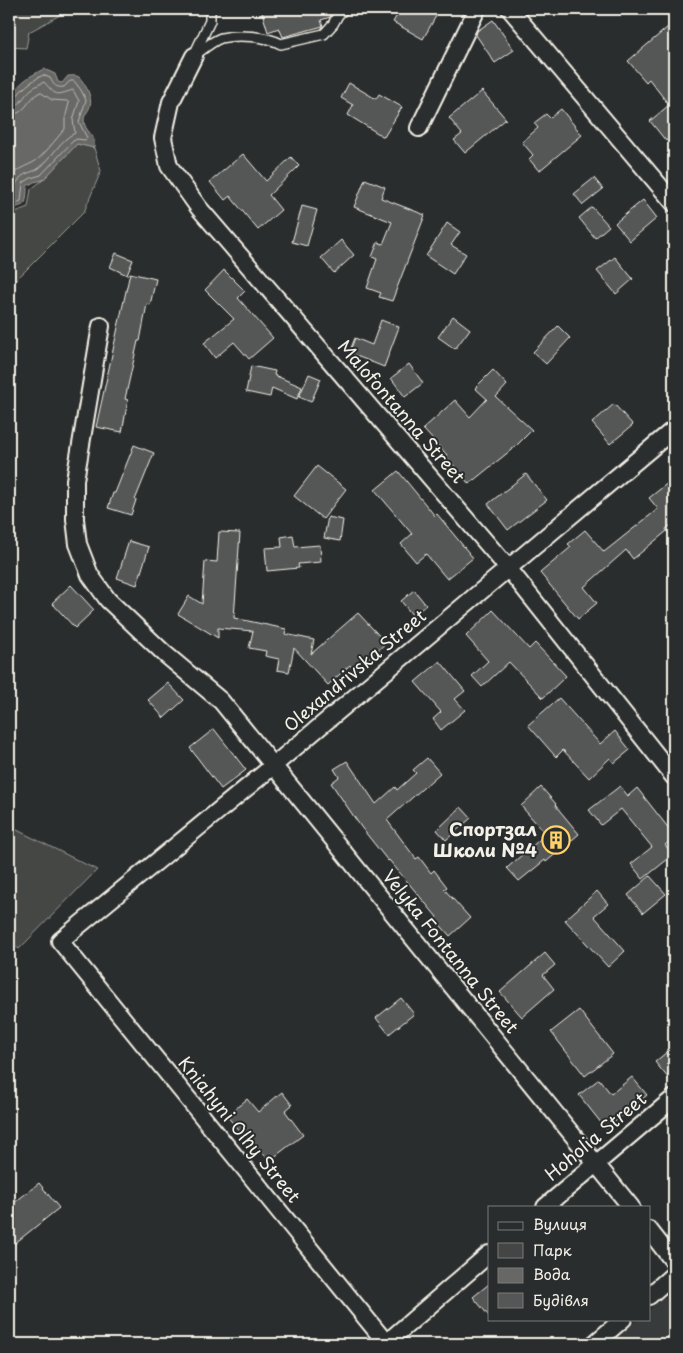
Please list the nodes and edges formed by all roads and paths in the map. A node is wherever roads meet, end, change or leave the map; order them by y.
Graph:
1 (210, 9) edge
2 (344, 9) edge
3 (477, 9) edge
4 (510, 9) edge
5 (194, 56) junction
6 (419, 128) dead end
7 (674, 203) edge
8 (101, 326) dead end
9 (674, 429) edge
10 (508, 568) junction
11 (273, 766) junction
12 (674, 777) edge
13 (60, 941) joint
14 (674, 1098) edge
15 (596, 1162) junction
16 (546, 1206) edge
17 (630, 1206) edge
18 (650, 1231) edge
19 (488, 1255) edge
20 (674, 1262) edge
21 (674, 1274) edge
22 (650, 1295) edge
23 (622, 1320) edge
24 (386, 1344) edge
25 (594, 1344) edge

1 - 5 lane
2 - 5 lane
3 - 6 street
4 - 7 street
5 - 10 street, Malofontanna Street
8 - 11 street, Velyka Fontanna Street
9 - 10 street, Olexandrivska Street
10 - 11 street, Olexandrivska Street
10 - 12 street, Malofontanna Street
11 - 13 street, Olexandrivska Street
11 - 15 street, Velyka Fontanna Street
13 - 24 street, Kniahyni Olhy Street
14 - 15 street, Hoholia Street
15 - 16 street, Hoholia Street
15 - 17 street, Velyka Fontanna Street
18 - 20 street
19 - 24 street
21 - 22 street
23 - 25 street

